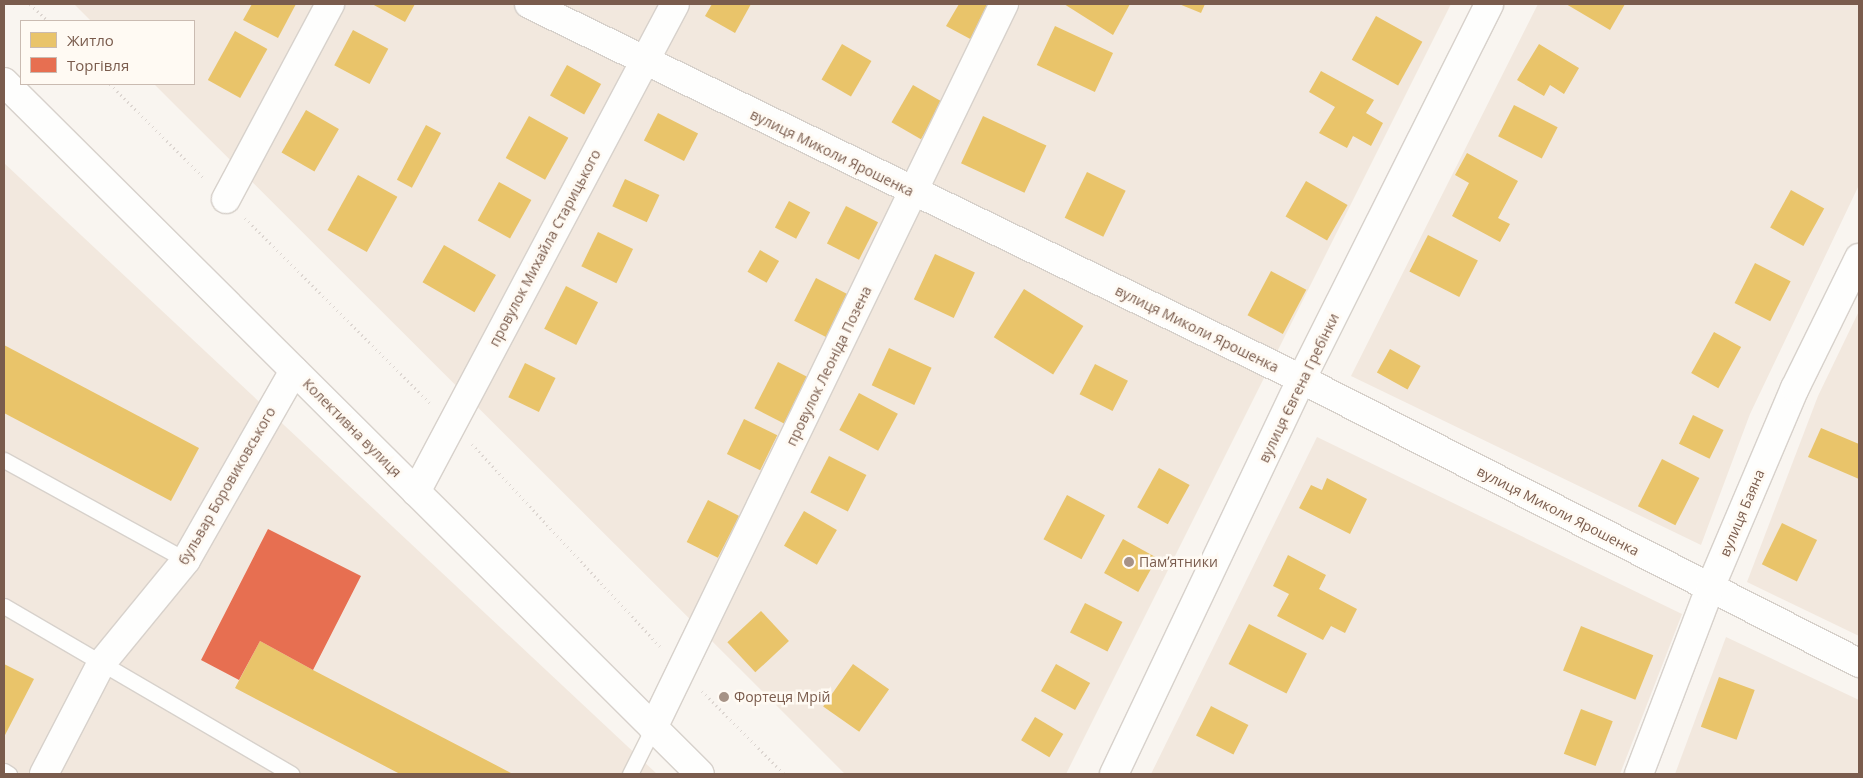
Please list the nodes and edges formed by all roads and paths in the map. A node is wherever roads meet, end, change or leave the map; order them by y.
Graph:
1 (30, 4) edge
2 (330, 4) edge
3 (529, 4) edge
4 (675, 4) edge
5 (1004, 4) edge
6 (1489, 4) edge
7 (47, 20) edge
8 (644, 62) junction
9 (4, 82) edge
10 (111, 85) edge
11 (913, 192) junction
12 (226, 199) junction
13 (1859, 258) edge
14 (294, 371) junction
15 (1302, 380) junction
16 (452, 424) junction
17 (4, 460) edge
18 (416, 492) junction
19 (186, 560) junction
20 (1710, 588) junction
21 (4, 606) edge
22 (1859, 663) edge
23 (101, 664) junction
24 (683, 671) junction
25 (653, 728) junction
26 (4, 771) edge
27 (9, 774) edge
28 (44, 774) edge
29 (291, 774) edge
30 (630, 774) edge
31 (700, 774) edge
32 (784, 774) edge
33 (1114, 774) edge
34 (1639, 774) edge

1 - 7 path
2 - 12 street
3 - 8 street, вулиця Миколи Ярошенка
4 - 8 street, провулок Михайла Старицького
5 - 11 street, провулок Леоніда Позена
6 - 15 street, вулиця Євгена Гребінки
8 - 11 street, вулиця Миколи Ярошенка
8 - 16 street, провулок Михайла Старицького
9 - 14 street, Колективна вулиця
10 - 12 path
11 - 15 street, вулиця Миколи Ярошенка
11 - 24 street, провулок Леоніда Позена
12 - 16 path
13 - 20 street, вулиця Баяна
14 - 18 street, Колективна вулиця
14 - 19 street, бульвар Боровиковського
15 - 20 street, вулиця Миколи Ярошенка
15 - 33 street, вулиця Євгена Гребінки
16 - 18 street, провулок Михайла Старицького
16 - 24 path
17 - 19 lane
18 - 25 street, Колективна вулиця
19 - 23 street, бульвар Боровиковського
20 - 22 street, вулиця Миколи Ярошенка
20 - 34 street, вулиця Баяна
21 - 23 lane
23 - 28 street, бульвар Боровиковського
23 - 29 lane
24 - 25 street, провулок Леоніда Позена
24 - 32 path
25 - 30 lane
25 - 31 street, Колективна вулиця
26 - 27 lane

